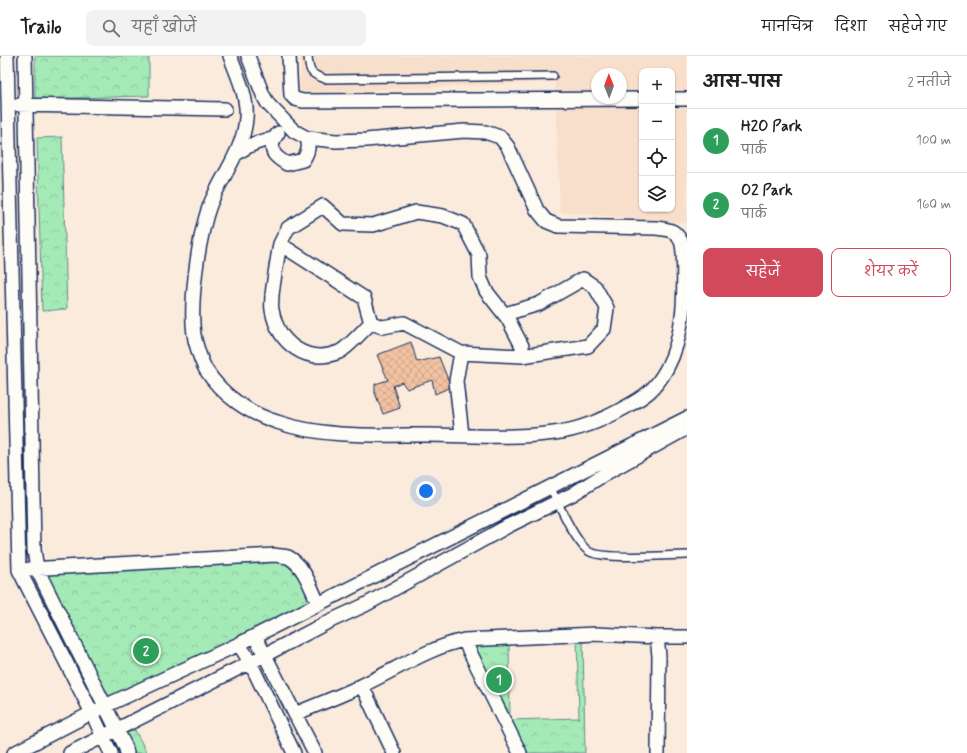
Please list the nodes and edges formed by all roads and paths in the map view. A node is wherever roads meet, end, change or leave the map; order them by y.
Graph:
1 (7, 56) edge
2 (25, 56) edge
3 (230, 56) edge
4 (248, 56) edge
5 (289, 56) edge
6 (308, 56) edge
7 (553, 76) dead end
8 (639, 99) edge
9 (675, 99) edge
10 (687, 99) edge
11 (9, 105) junction
12 (26, 105) junction
13 (225, 109) dead end
14 (294, 132) junction
15 (306, 138) junction
16 (274, 139) junction
17 (234, 156) junction
18 (280, 244) junction
19 (505, 314) junction
20 (371, 323) junction
21 (461, 353) junction
22 (522, 356) junction
23 (687, 418) edge
24 (687, 428) edge
25 (462, 435) junction
26 (550, 486) junction
27 (558, 501) junction
28 (687, 555) edge
29 (37, 569) junction
30 (19, 570) junction
31 (318, 603) junction
32 (255, 636) junction
33 (657, 637) junction
34 (687, 638) edge
35 (464, 640) junction
36 (239, 644) junction
37 (265, 655) junction
38 (250, 662) junction
39 (278, 681) junction
40 (362, 686) junction
41 (262, 688) junction
42 (105, 706) junction
43 (92, 713) junction
44 (295, 714) junction
45 (117, 730) junction
46 (103, 737) junction
47 (14, 753) edge
48 (70, 753) edge
49 (111, 753) edge
50 (127, 753) edge
51 (294, 753) edge
52 (315, 753) edge
53 (394, 753) edge
54 (520, 753) edge
55 (658, 753) edge

1 - 11 street
2 - 12 street
3 - 17 street
4 - 14 street
5 - 8 street
6 - 7 lane
9 - 10 street
11 - 12 street
11 - 30 street
12 - 13 street
12 - 29 street
14 - 15 street
14 - 16 street
15 - 16 street
15 - 25 street
16 - 17 street
17 - 25 street
18 - 19 street
18 - 20 street
18 - 20 street
19 - 22 street
19 - 22 street
20 - 21 street
21 - 22 street
21 - 25 street
23 - 26 street
24 - 27 street
26 - 27 lane
26 - 31 street
27 - 28 lane
27 - 37 street
29 - 30 street
29 - 31 street
29 - 42 street
30 - 43 street
31 - 32 street
32 - 36 street
32 - 37 street
33 - 34 street
33 - 35 street
33 - 55 street
35 - 40 street
35 - 54 street
36 - 38 street
36 - 42 street
37 - 38 street
37 - 39 street
38 - 41 street
38 - 45 street
39 - 41 street
39 - 44 street
40 - 44 street
40 - 53 street
41 - 51 street
42 - 43 street
42 - 45 street
43 - 46 street
43 - 47 street
44 - 52 street
45 - 46 street
45 - 50 street
46 - 48 street
46 - 49 street

